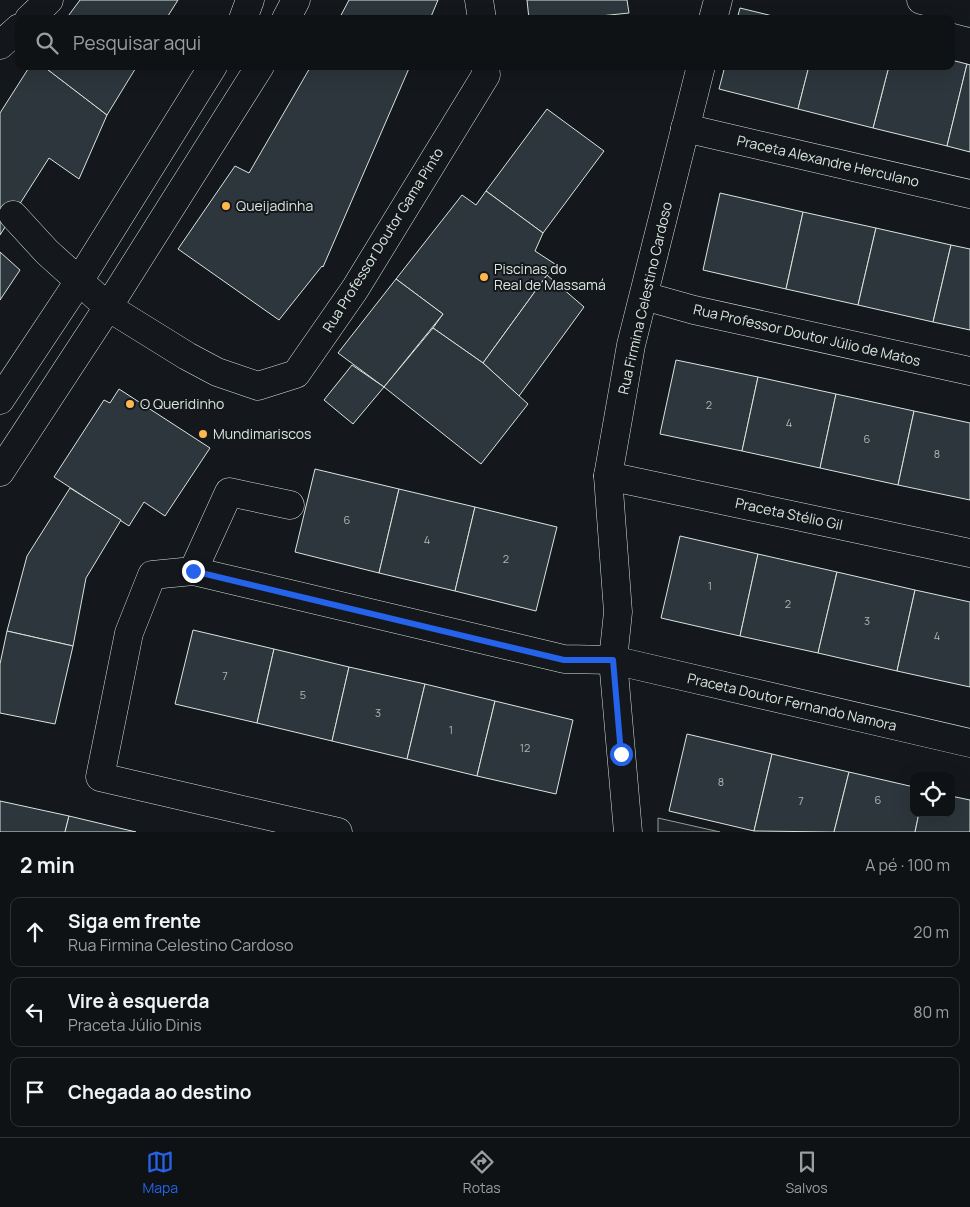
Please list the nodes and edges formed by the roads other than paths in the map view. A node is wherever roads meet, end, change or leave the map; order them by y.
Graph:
1 (49, 0) edge
2 (250, 0) edge
3 (296, 0) edge
4 (479, 0) edge
5 (718, 0) edge
6 (921, 0) edge
7 (970, 13) edge
8 (33, 15) edge
9 (244, 15) edge
10 (288, 15) edge
11 (481, 15) edge
12 (714, 15) edge
13 (15, 32) edge
14 (0, 45) edge
15 (211, 70) edge
16 (257, 70) edge
17 (485, 70) edge
18 (700, 70) edge
19 (685, 128) junction
20 (970, 194) edge
21 (13, 215) dead end
22 (79, 281) junction
23 (644, 296) junction
24 (108, 307) junction
25 (970, 371) edge
26 (0, 400) edge
27 (0, 472) edge
28 (608, 476) junction
29 (290, 505) dead end
30 (970, 553) edge
31 (193, 571) junction
32 (613, 660) junction
33 (970, 743) edge
34 (310, 829) edge
35 (338, 832) edge
36 (628, 832) edge

1 - 8 street
2 - 9 street
3 - 10 street
4 - 11 street
5 - 12 street
6 - 7 street
13 - 14 street
15 - 22 street
16 - 24 street
17 - 24 street, Rua Professor Doutor Gama Pinto
18 - 19 street, Rua Firmina Celestino Cardoso
19 - 20 street, Praceta Alexandre Herculano
19 - 23 street, Rua Firmina Celestino Cardoso
21 - 22 street, Rua Professor Doutor Gama Pinto
22 - 24 street, Rua Professor Doutor Gama Pinto
22 - 26 street
23 - 25 street, Rua Professor Doutor Júlio de Matos
23 - 28 street, Rua Firmina Celestino Cardoso
24 - 27 street
28 - 30 street, Praceta Stélio Gil
28 - 32 street, Rua Firmina Celestino Cardoso
29 - 31 street
31 - 32 street, Praceta Doutor Fernando Namora
31 - 34 street, Praceta Doutor Fernando Namora
32 - 33 street, Praceta Doutor Fernando Namora
32 - 36 street, Rua Firmina Celestino Cardoso
34 - 35 street

